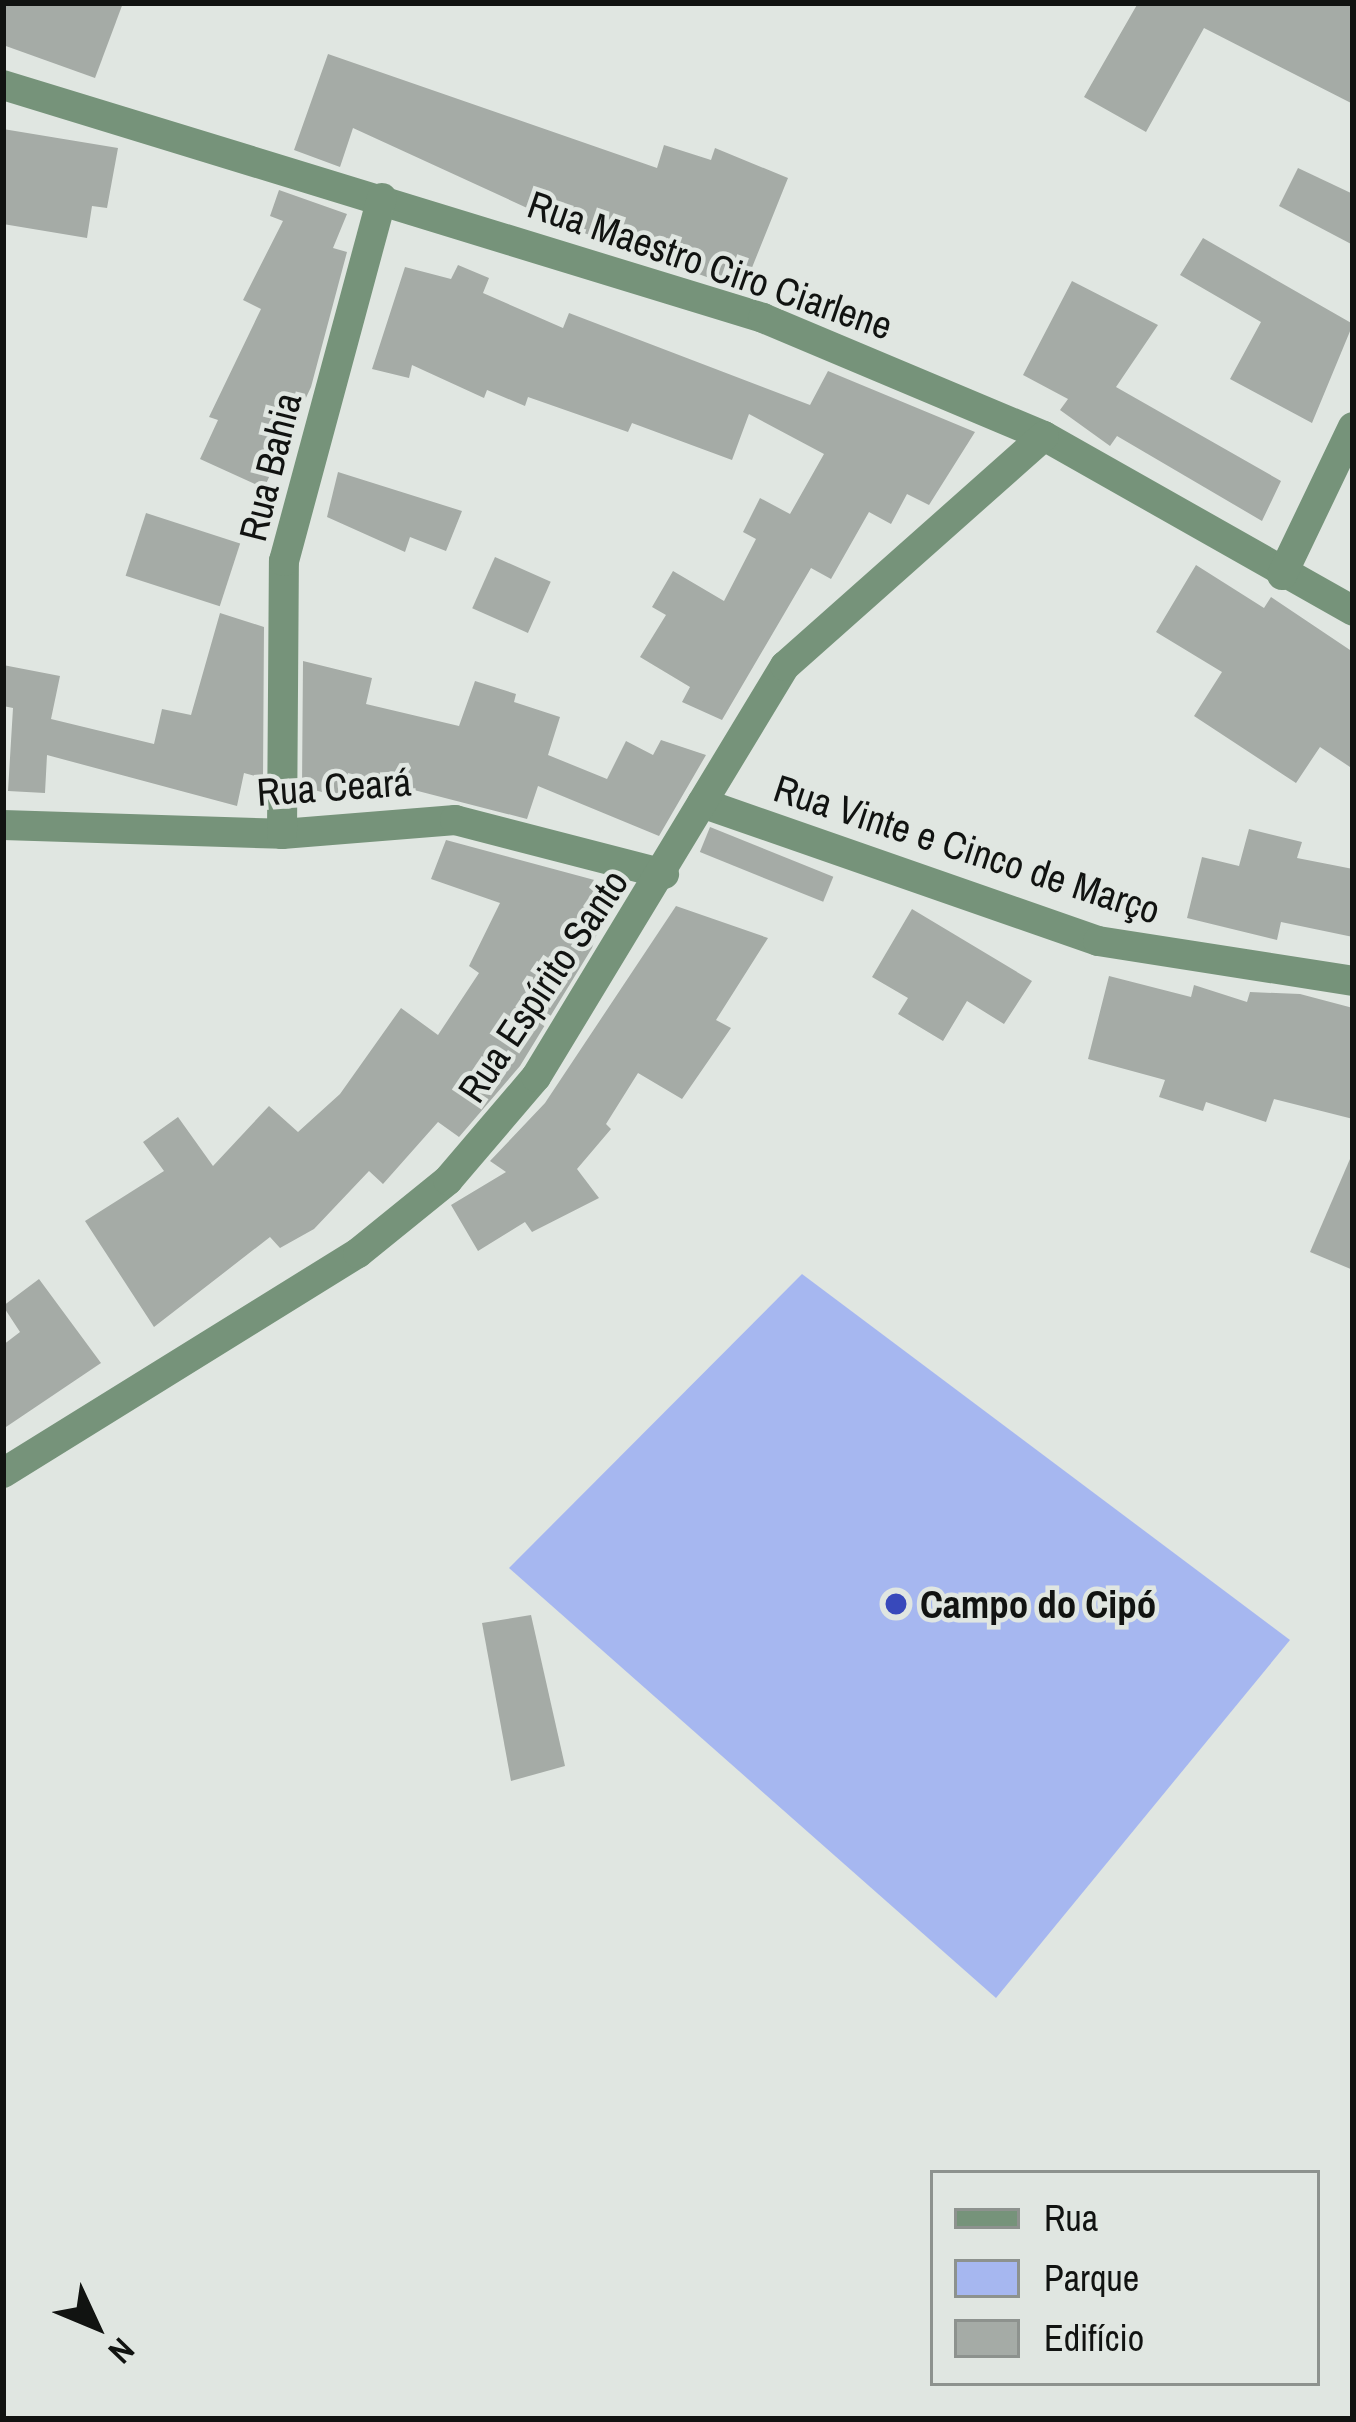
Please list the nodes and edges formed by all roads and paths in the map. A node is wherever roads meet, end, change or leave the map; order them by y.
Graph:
1 (3, 85) edge
2 (382, 198) junction
3 (1353, 427) edge
4 (1044, 436) junction
5 (1282, 575) junction
6 (1353, 610) edge
7 (702, 803) junction
8 (3, 825) edge
9 (282, 834) junction
10 (664, 874) junction
11 (1353, 981) edge
12 (3, 1473) edge

1 - 2 street, Rua Maestro Ciro Ciarlene
2 - 4 street, Rua Maestro Ciro Ciarlene
2 - 9 street, Rua Bahia
3 - 5 street
4 - 5 street, Rua Maestro Ciro Ciarlene
4 - 7 street, Rua Espírito Santo
5 - 6 street, Rua Maestro Ciro Ciarlene
7 - 10 street, Rua Espírito Santo
7 - 11 street, Rua Vinte e Cinco de Março
8 - 9 street, Rua Ceará
9 - 10 street, Rua Ceará
10 - 12 street, Rua Espírito Santo

